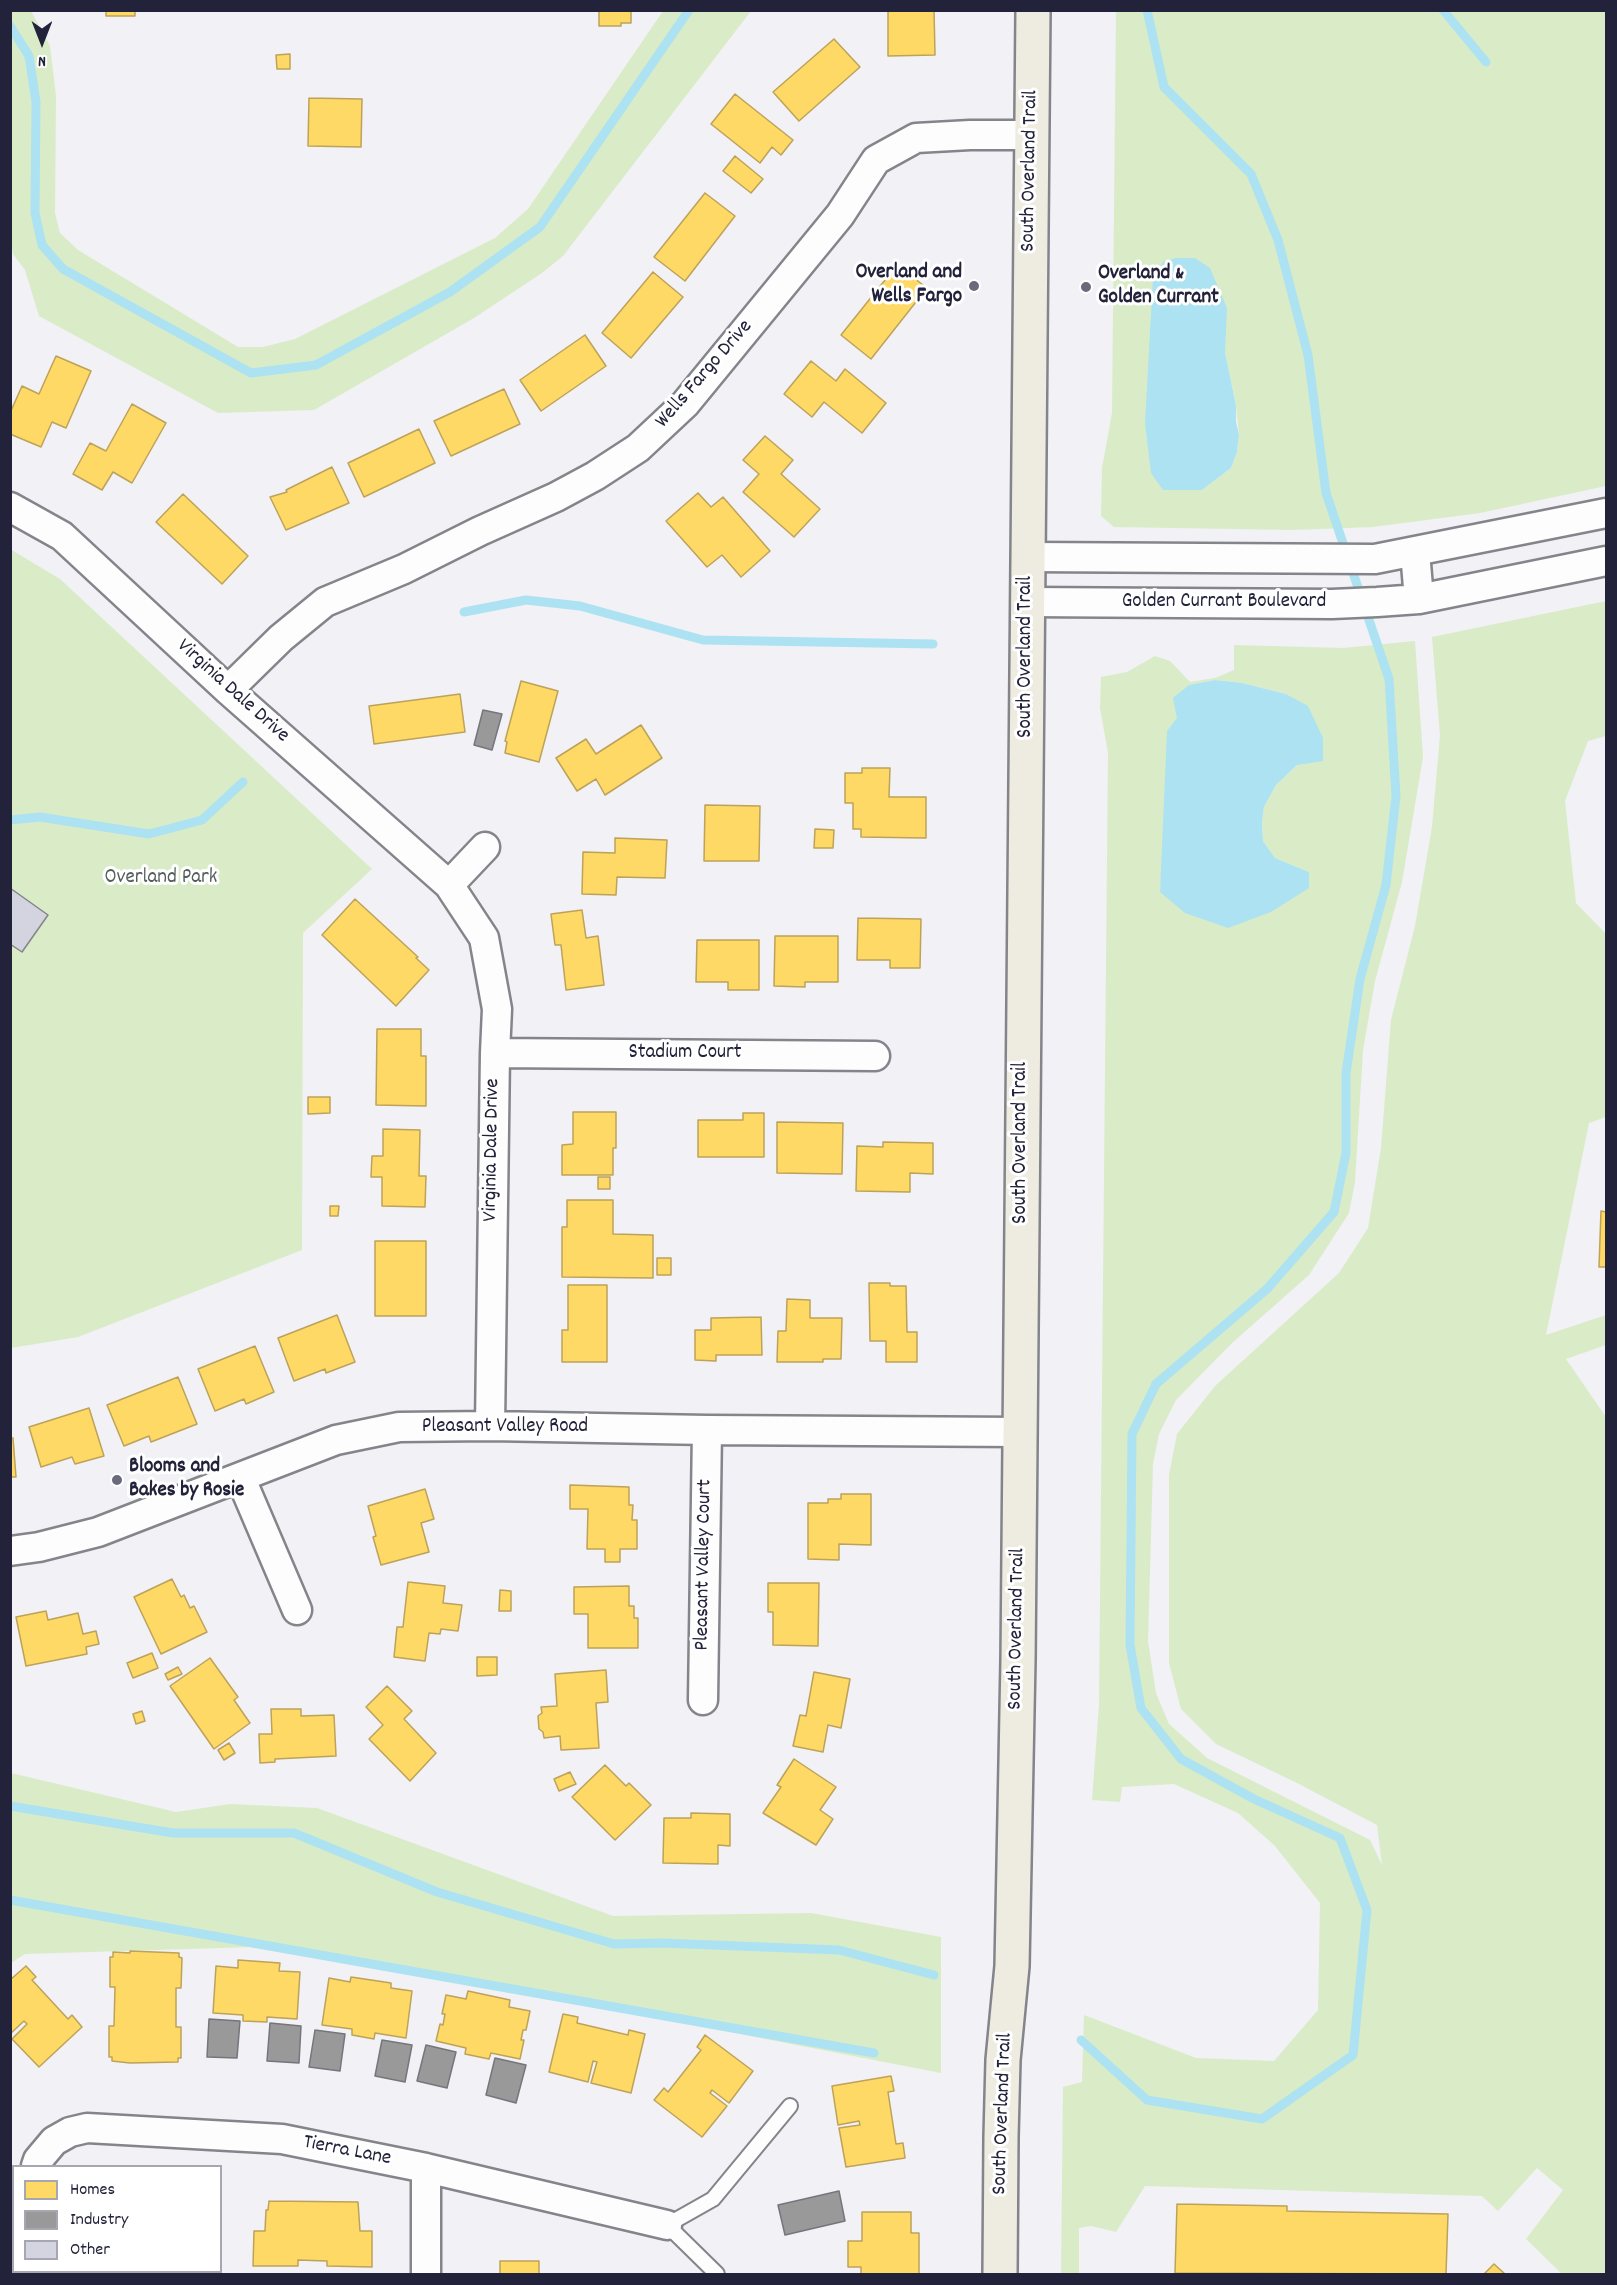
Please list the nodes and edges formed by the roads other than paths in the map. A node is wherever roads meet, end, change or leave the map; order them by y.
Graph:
1 (1034, 10) edge
2 (1032, 135) junction
3 (10, 507) edge
4 (1606, 513) edge
5 (1415, 552) junction
6 (1028, 558) junction
7 (1606, 561) edge
8 (1419, 598) junction
9 (1029, 602) junction
10 (228, 690) junction
11 (485, 847) dead end
12 (449, 885) junction
13 (495, 1053) junction
14 (875, 1056) dead end
15 (490, 1426) junction
16 (707, 1430) junction
17 (1020, 1432) junction
18 (241, 1479) junction
19 (10, 1551) edge
20 (297, 1610) dead end
21 (703, 1700) dead end
22 (790, 2106) dead end
23 (36, 2165) edge
24 (426, 2168) junction
25 (667, 2225) junction
26 (426, 2274) edge
27 (717, 2274) edge
28 (1000, 2274) edge

1 - 2 main road, South Overland Trail
2 - 6 main road, South Overland Trail
2 - 10 street, Wells Fargo Drive
3 - 10 street, Virginia Dale Drive
4 - 5 street, Golden Currant Boulevard
5 - 6 street, Golden Currant Boulevard
5 - 8 street
6 - 9 main road, South Overland Trail
7 - 8 street, Golden Currant Boulevard
8 - 9 street, Golden Currant Boulevard
9 - 17 main road, South Overland Trail
10 - 12 street, Virginia Dale Drive
11 - 12 street
12 - 13 street, Virginia Dale Drive
13 - 14 street, Stadium Court
13 - 15 street, Virginia Dale Drive
15 - 16 street, Pleasant Valley Road
15 - 18 street, Pleasant Valley Road
16 - 17 street, Pleasant Valley Road
16 - 21 street, Pleasant Valley Court
17 - 28 main road, South Overland Trail
18 - 19 street, Pleasant Valley Road
18 - 20 street
22 - 25 lane
23 - 24 street, Tierra Lane
24 - 25 street, Tierra Lane
24 - 26 street
25 - 27 lane

